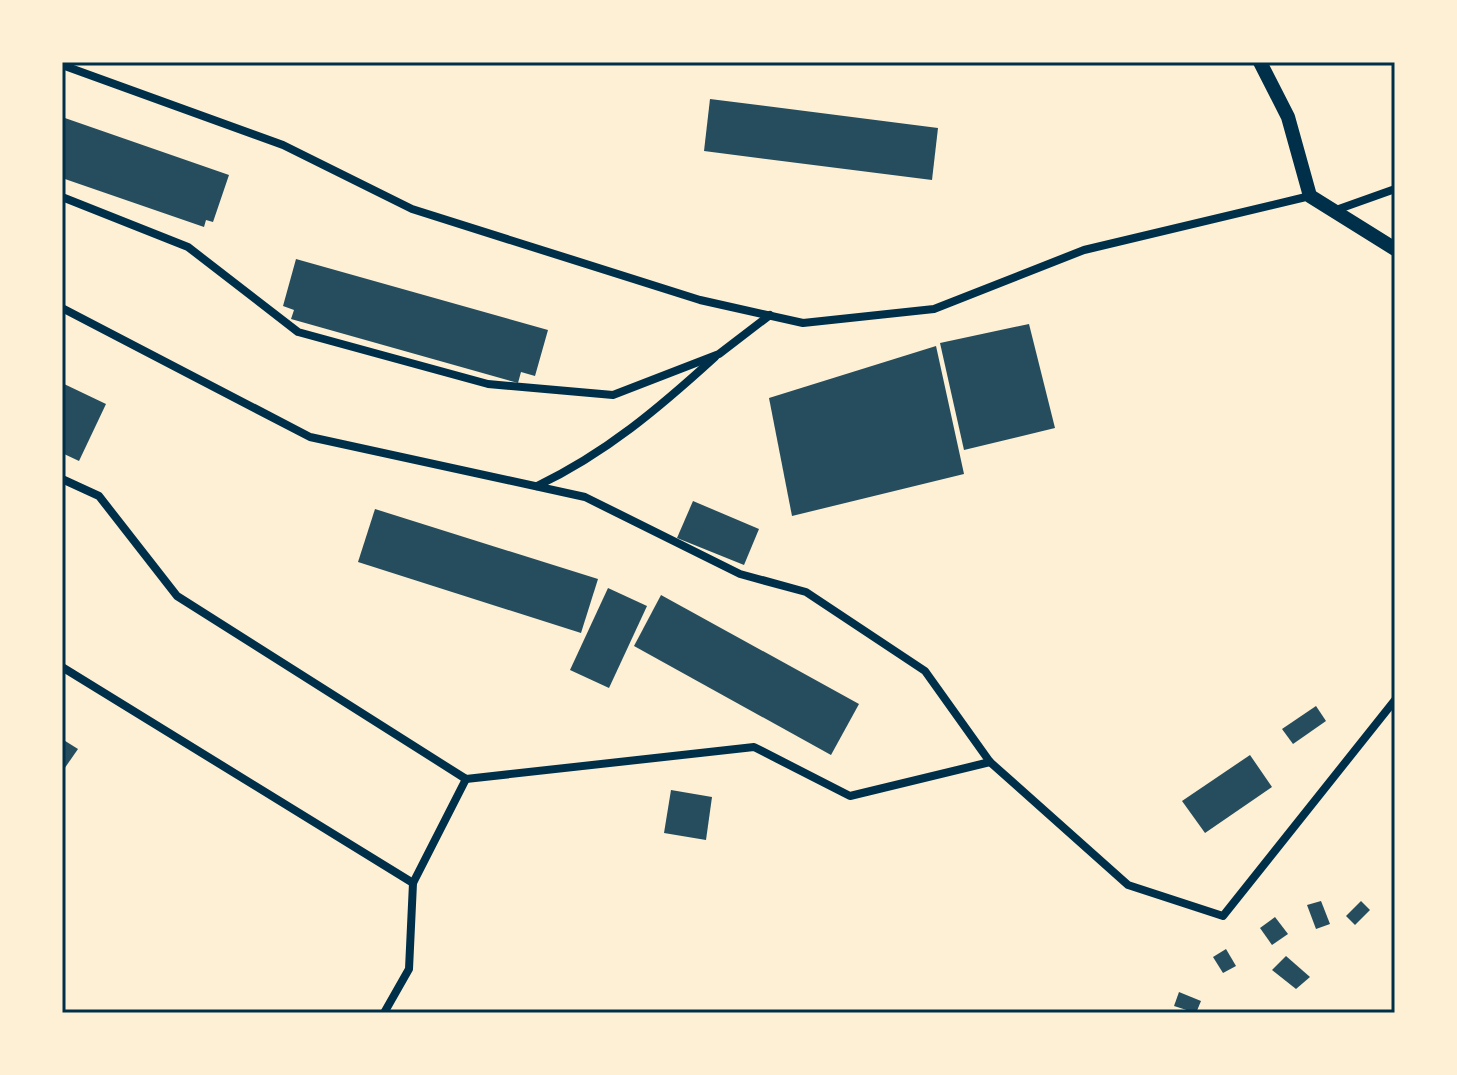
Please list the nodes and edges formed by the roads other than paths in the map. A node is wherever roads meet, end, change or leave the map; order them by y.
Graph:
1 (1260, 62) edge
2 (62, 65) edge
3 (1395, 189) edge
4 (1310, 196) junction
5 (62, 197) edge
6 (1336, 210) junction
7 (1395, 249) edge
8 (62, 308) edge
9 (770, 315) junction
10 (719, 354) junction
11 (62, 479) edge
12 (537, 486) junction
13 (62, 667) edge
14 (1395, 700) edge
15 (990, 762) junction
16 (466, 779) junction
17 (413, 883) junction
18 (384, 1013) edge

1 - 4 street
2 - 9 street
3 - 6 street
4 - 6 street
4 - 9 street
5 - 10 street
6 - 7 street
8 - 12 street
9 - 10 street
10 - 12 street
11 - 16 street
12 - 15 street
13 - 17 street
14 - 15 street
15 - 16 street
16 - 17 street
17 - 18 street

